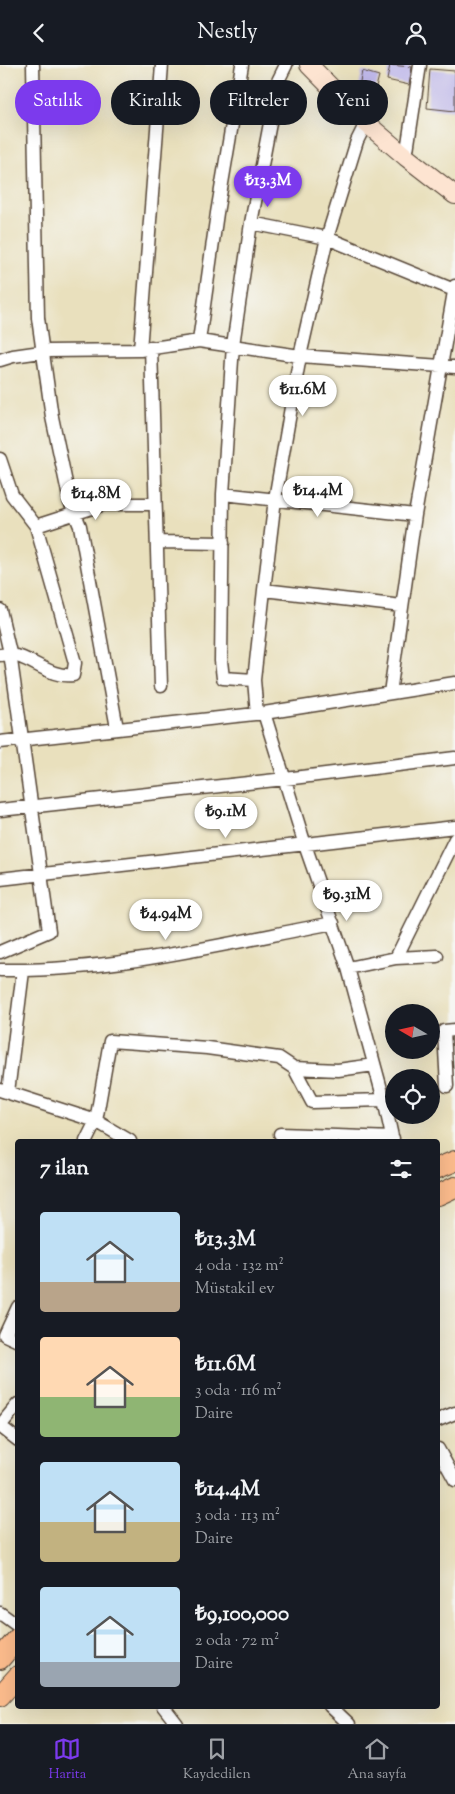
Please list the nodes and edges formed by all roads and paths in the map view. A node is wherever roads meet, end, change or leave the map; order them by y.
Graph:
1 (33, 65) edge
2 (162, 65) edge
3 (242, 65) edge
4 (286, 65) edge
5 (309, 65) edge
6 (420, 65) edge
7 (324, 80) edge
8 (365, 125) edge
9 (368, 125) edge
10 (406, 157) junction
11 (455, 195) edge
12 (251, 223) junction
13 (327, 238) junction
14 (455, 286) edge
15 (454, 290) edge
16 (199, 341) junction
17 (233, 345) junction
18 (145, 349) junction
19 (42, 352) junction
20 (300, 356) junction
21 (0, 360) edge
22 (440, 365) junction
23 (455, 367) edge
24 (0, 459) edge
25 (223, 494) junction
26 (275, 499) junction
27 (154, 504) junction
28 (74, 513) junction
29 (415, 515) junction
30 (36, 526) junction
31 (157, 542) junction
32 (223, 543) junction
33 (264, 590) junction
34 (402, 606) junction
35 (0, 610) edge
36 (5, 654) edge
37 (254, 680) junction
38 (455, 683) edge
39 (161, 686) dead end
40 (390, 693) junction
41 (260, 713) junction
42 (117, 728) junction
43 (21, 739) junction
44 (0, 742) edge
45 (455, 758) edge
46 (285, 779) junction
47 (31, 807) junction
48 (0, 810) edge
49 (455, 827) edge
50 (455, 839) edge
51 (305, 845) junction
52 (40, 874) junction
53 (0, 879) edge
54 (333, 923) junction
55 (0, 952) edge
56 (437, 956) dead end
57 (396, 958) junction
58 (348, 968) junction
59 (0, 970) edge
60 (23, 971) junction
61 (455, 1030) edge
62 (374, 1065) junction
63 (294, 1068) junction
64 (447, 1086) dead end
65 (4, 1091) edge
66 (384, 1100) junction
67 (96, 1121) junction
68 (280, 1133) dead end
69 (87, 1139) edge
70 (127, 1139) edge
71 (377, 1139) edge
72 (393, 1139) edge
73 (455, 1161) edge
74 (440, 1167) edge
75 (15, 1313) edge
76 (15, 1340) edge
77 (15, 1408) edge
78 (455, 1413) edge
79 (440, 1419) edge
80 (0, 1426) edge
81 (15, 1438) edge
82 (440, 1453) edge
83 (455, 1479) edge
84 (0, 1613) edge
85 (15, 1624) edge
86 (15, 1641) edge
87 (0, 1658) edge
88 (15, 1679) edge
89 (0, 1696) edge
90 (165, 1709) edge
91 (333, 1709) edge
92 (177, 1724) edge
93 (349, 1724) edge

1 - 19 street
2 - 18 street
3 - 16 street
4 - 12 street
5 - 7 street
6 - 10 street
8 - 13 street
9 - 10 street
10 - 11 street
12 - 13 street
12 - 17 street
13 - 15 street
13 - 20 street
14 - 15 street
15 - 22 street
16 - 17 street
16 - 18 street
17 - 20 street
17 - 25 street
18 - 19 street
18 - 27 street
19 - 21 street
19 - 28 street
20 - 22 street
20 - 26 street
22 - 23 street
22 - 29 street
24 - 30 street
25 - 26 street
25 - 32 street
26 - 29 street
26 - 33 street
27 - 28 street
27 - 31 street
28 - 30 street
28 - 42 street
29 - 34 street
30 - 36 street
31 - 32 street
31 - 39 street
32 - 37 street
33 - 34 street
33 - 37 street
34 - 40 street
35 - 36 street
36 - 43 street
37 - 41 street
38 - 40 street
40 - 41 street
41 - 42 street
41 - 46 street
42 - 43 street
43 - 44 street
43 - 47 street
45 - 46 street
46 - 47 street
46 - 51 street
47 - 48 street
47 - 52 street
49 - 51 street
50 - 57 street
51 - 52 street
51 - 54 street
52 - 53 street
52 - 55 street
54 - 58 street
54 - 60 street
56 - 57 street
57 - 58 street
58 - 62 street
59 - 60 street
60 - 65 street
61 - 64 street
62 - 63 street
62 - 66 street
63 - 66 street
63 - 67 street
65 - 67 street
66 - 72 street
67 - 69 street
67 - 70 street
68 - 71 street
73 - 74 main road
75 - 76 street
77 - 80 street
78 - 79 street
80 - 81 street
82 - 83 street
84 - 85 street
86 - 87 main road
88 - 89 main road
90 - 92 street
91 - 93 street

